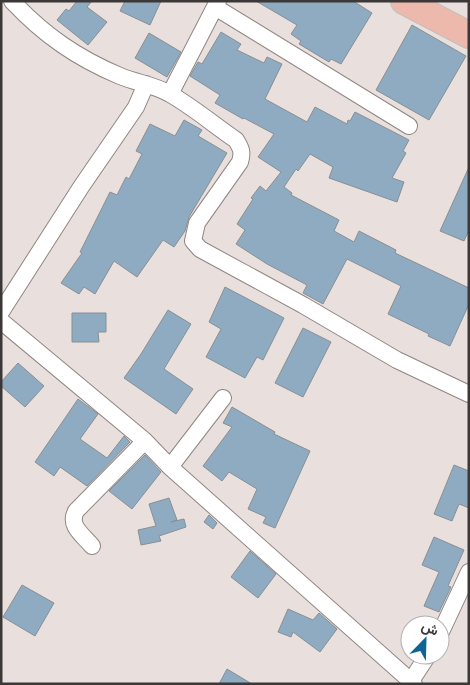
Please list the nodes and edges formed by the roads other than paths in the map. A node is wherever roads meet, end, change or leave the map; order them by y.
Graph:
1 (12, 1) edge
2 (404, 1) edge
3 (440, 1) edge
4 (217, 4) edge
5 (469, 16) edge
6 (469, 35) edge
7 (146, 84) junction
8 (170, 94) junction
9 (409, 126) dead end
10 (2, 323) edge
11 (469, 394) edge
12 (223, 398) dead end
13 (145, 441) junction
14 (170, 467) junction
15 (92, 546) dead end
16 (469, 572) edge
17 (449, 615) edge
18 (422, 665) edge
19 (411, 683) edge

1 - 7 street
2 - 6 main road
3 - 5 main road
4 - 8 street
4 - 9 street
7 - 8 street
7 - 10 street
8 - 11 street
10 - 13 street
12 - 14 street
13 - 14 street
13 - 15 street
14 - 19 street
16 - 17 street
18 - 19 street

